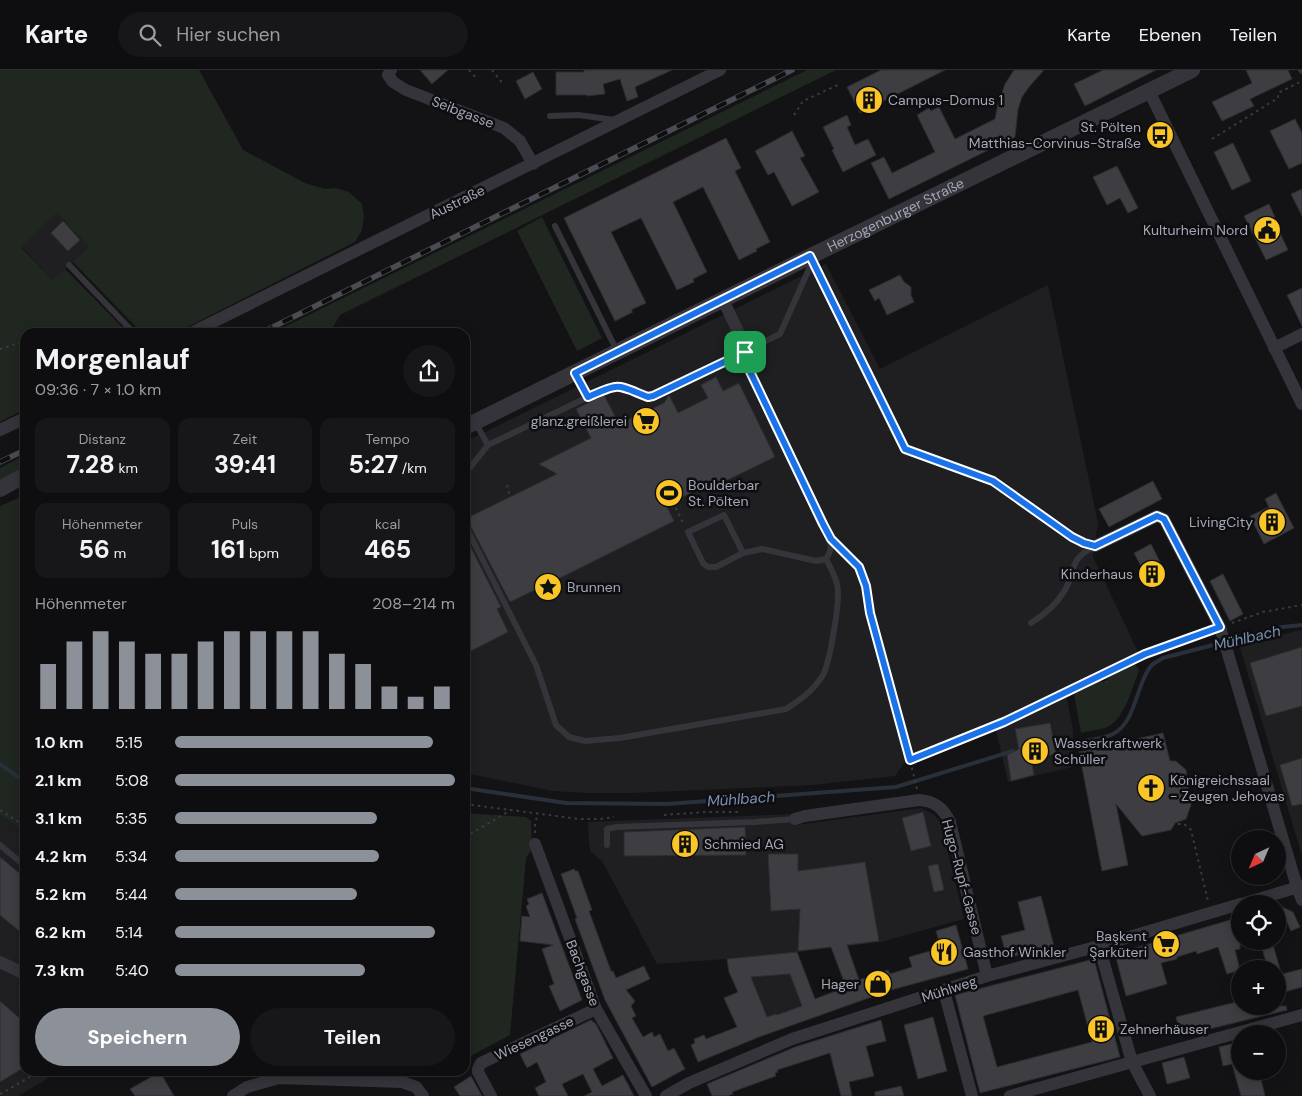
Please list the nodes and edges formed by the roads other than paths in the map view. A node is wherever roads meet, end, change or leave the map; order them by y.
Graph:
1 (720, 70) edge
2 (1192, 70) edge
3 (387, 72) edge
4 (1149, 91) junction
5 (550, 116) dead end
6 (618, 121) junction
7 (533, 164) junction
8 (555, 226) dead end
9 (812, 258) junction
10 (69, 265) dead end
11 (723, 300) junction
12 (129, 328) edge
13 (201, 328) edge
14 (1302, 334) edge
15 (1274, 348) junction
16 (617, 352) junction
17 (745, 352) junction
18 (1302, 404) edge
19 (20, 420) edge
20 (470, 425) edge
21 (0, 430) edge
22 (488, 445) junction
23 (470, 468) edge
24 (20, 477) edge
25 (0, 489) edge
26 (470, 535) edge
27 (1095, 546) junction
28 (743, 553) junction
29 (826, 559) junction
30 (1031, 623) dead end
31 (795, 819) joint
32 (535, 844) road end
33 (0, 845) edge
34 (607, 845) dead end
35 (20, 862) edge
36 (1299, 887) edge
37 (1272, 895) edge
38 (1302, 900) edge
39 (1231, 907) edge
40 (1099, 946) junction
41 (0, 962) edge
42 (20, 972) edge
43 (987, 976) junction
44 (944, 991) junction
45 (596, 1009) junction
46 (1302, 1015) edge
47 (1132, 1062) junction
48 (233, 1096) edge
49 (423, 1096) edge
50 (491, 1096) edge
51 (646, 1096) edge
52 (666, 1096) edge
53 (972, 1096) edge
54 (1010, 1096) edge
55 (1150, 1096) edge

1 - 6 street, Austraße
2 - 4 street, Herzogenburger Straße
3 - 7 street, Seibgasse
4 - 9 street, Herzogenburger Straße
4 - 15 street
5 - 6 lane
6 - 7 street, Austraße
7 - 13 street, Austraße
8 - 16 lane
9 - 11 street, Herzogenburger Straße
9 - 17 lane
9 - 27 lane
10 - 12 lane
11 - 16 street, Herzogenburger Straße
11 - 17 street
14 - 15 street
15 - 18 street
16 - 20 street, Herzogenburger Straße
17 - 22 lane
17 - 29 lane
19 - 21 street
20 - 22 lane
22 - 23 lane
24 - 25 street
26 - 29 lane
27 - 30 lane
27 - 36 street
28 - 28 lane
28 - 29 lane
31 - 34 lane
31 - 43 street, Hugo-Rupf-Gasse
32 - 45 street, Bachgasse
33 - 35 lane
36 - 37 street, Mühlweg
36 - 38 street
39 - 40 street, Mühlweg
40 - 43 street, Mühlweg
40 - 47 street
41 - 42 street
43 - 44 street, Mühlweg
44 - 52 street, Mühlweg
44 - 53 street
45 - 50 street, Wiesengasse
45 - 51 street, Bachgasse
46 - 47 street
47 - 54 street
47 - 55 street
48 - 49 street

